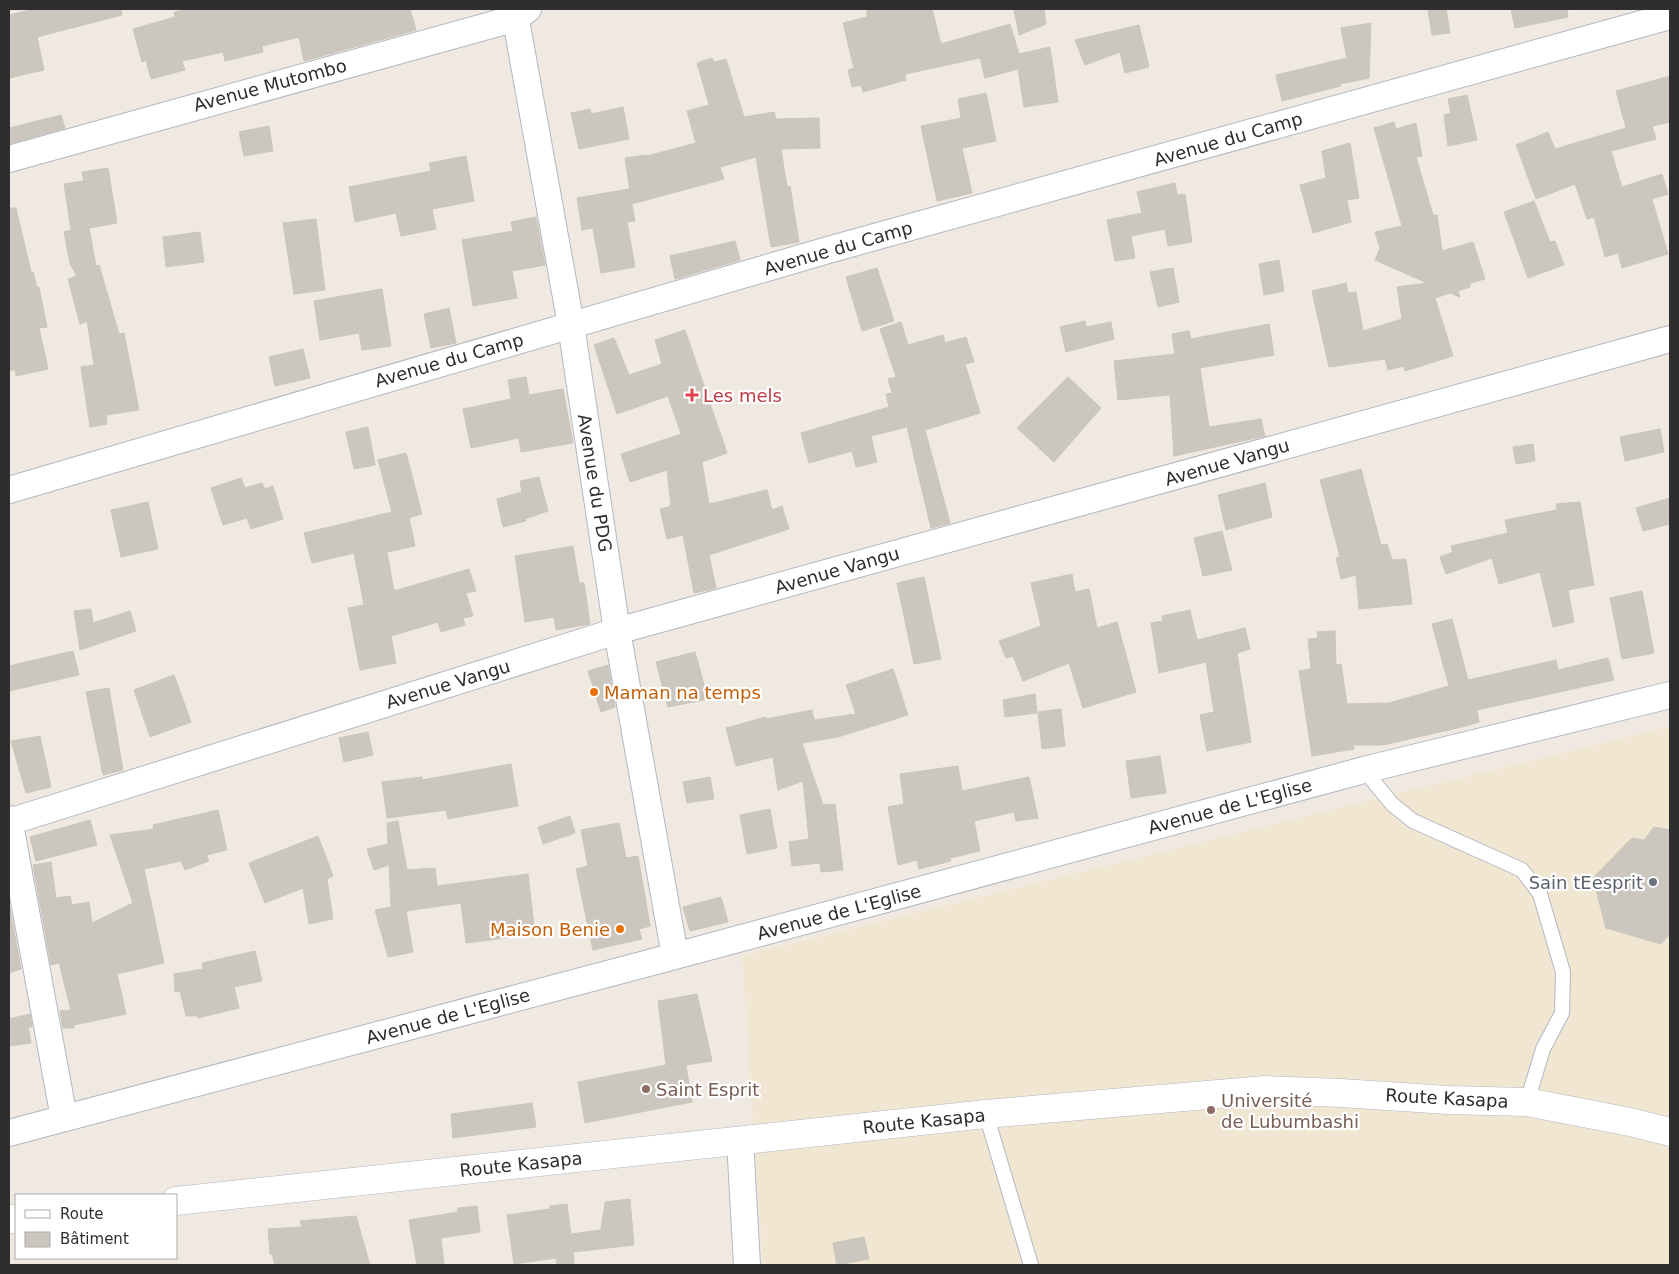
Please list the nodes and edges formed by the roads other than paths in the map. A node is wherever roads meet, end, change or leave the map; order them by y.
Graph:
1 (520, 12) edge
2 (1670, 16) edge
3 (9, 159) edge
4 (571, 325) junction
5 (1670, 339) edge
6 (9, 490) edge
7 (617, 631) junction
8 (1670, 695) edge
9 (1364, 770) junction
10 (9, 821) edge
11 (674, 956) junction
12 (1527, 1102) junction
13 (986, 1114) junction
14 (64, 1118) junction
15 (9, 1132) edge
16 (1670, 1132) edge
17 (740, 1140) junction
18 (178, 1201) edge
19 (747, 1265) edge
20 (1031, 1265) edge

1 - 3 street, Avenue Mutombo
1 - 4 street, Avenue du PDG
2 - 4 street, Avenue du Camp
4 - 6 street, Avenue du Camp
4 - 7 street, Avenue du PDG
5 - 7 street, Avenue Vangu
7 - 10 street, Avenue Vangu
7 - 11 street, Avenue du PDG
8 - 9 street, Avenue de L'Eglise
9 - 11 street, Avenue de L'Eglise
9 - 12 lane
10 - 14 street
11 - 14 street, Avenue de L'Eglise
12 - 13 main road, Route Kasapa
12 - 16 main road, Route Kasapa
13 - 17 main road, Route Kasapa
13 - 20 lane
14 - 15 street, Avenue de L'Eglise
17 - 18 main road, Route Kasapa
17 - 19 street

